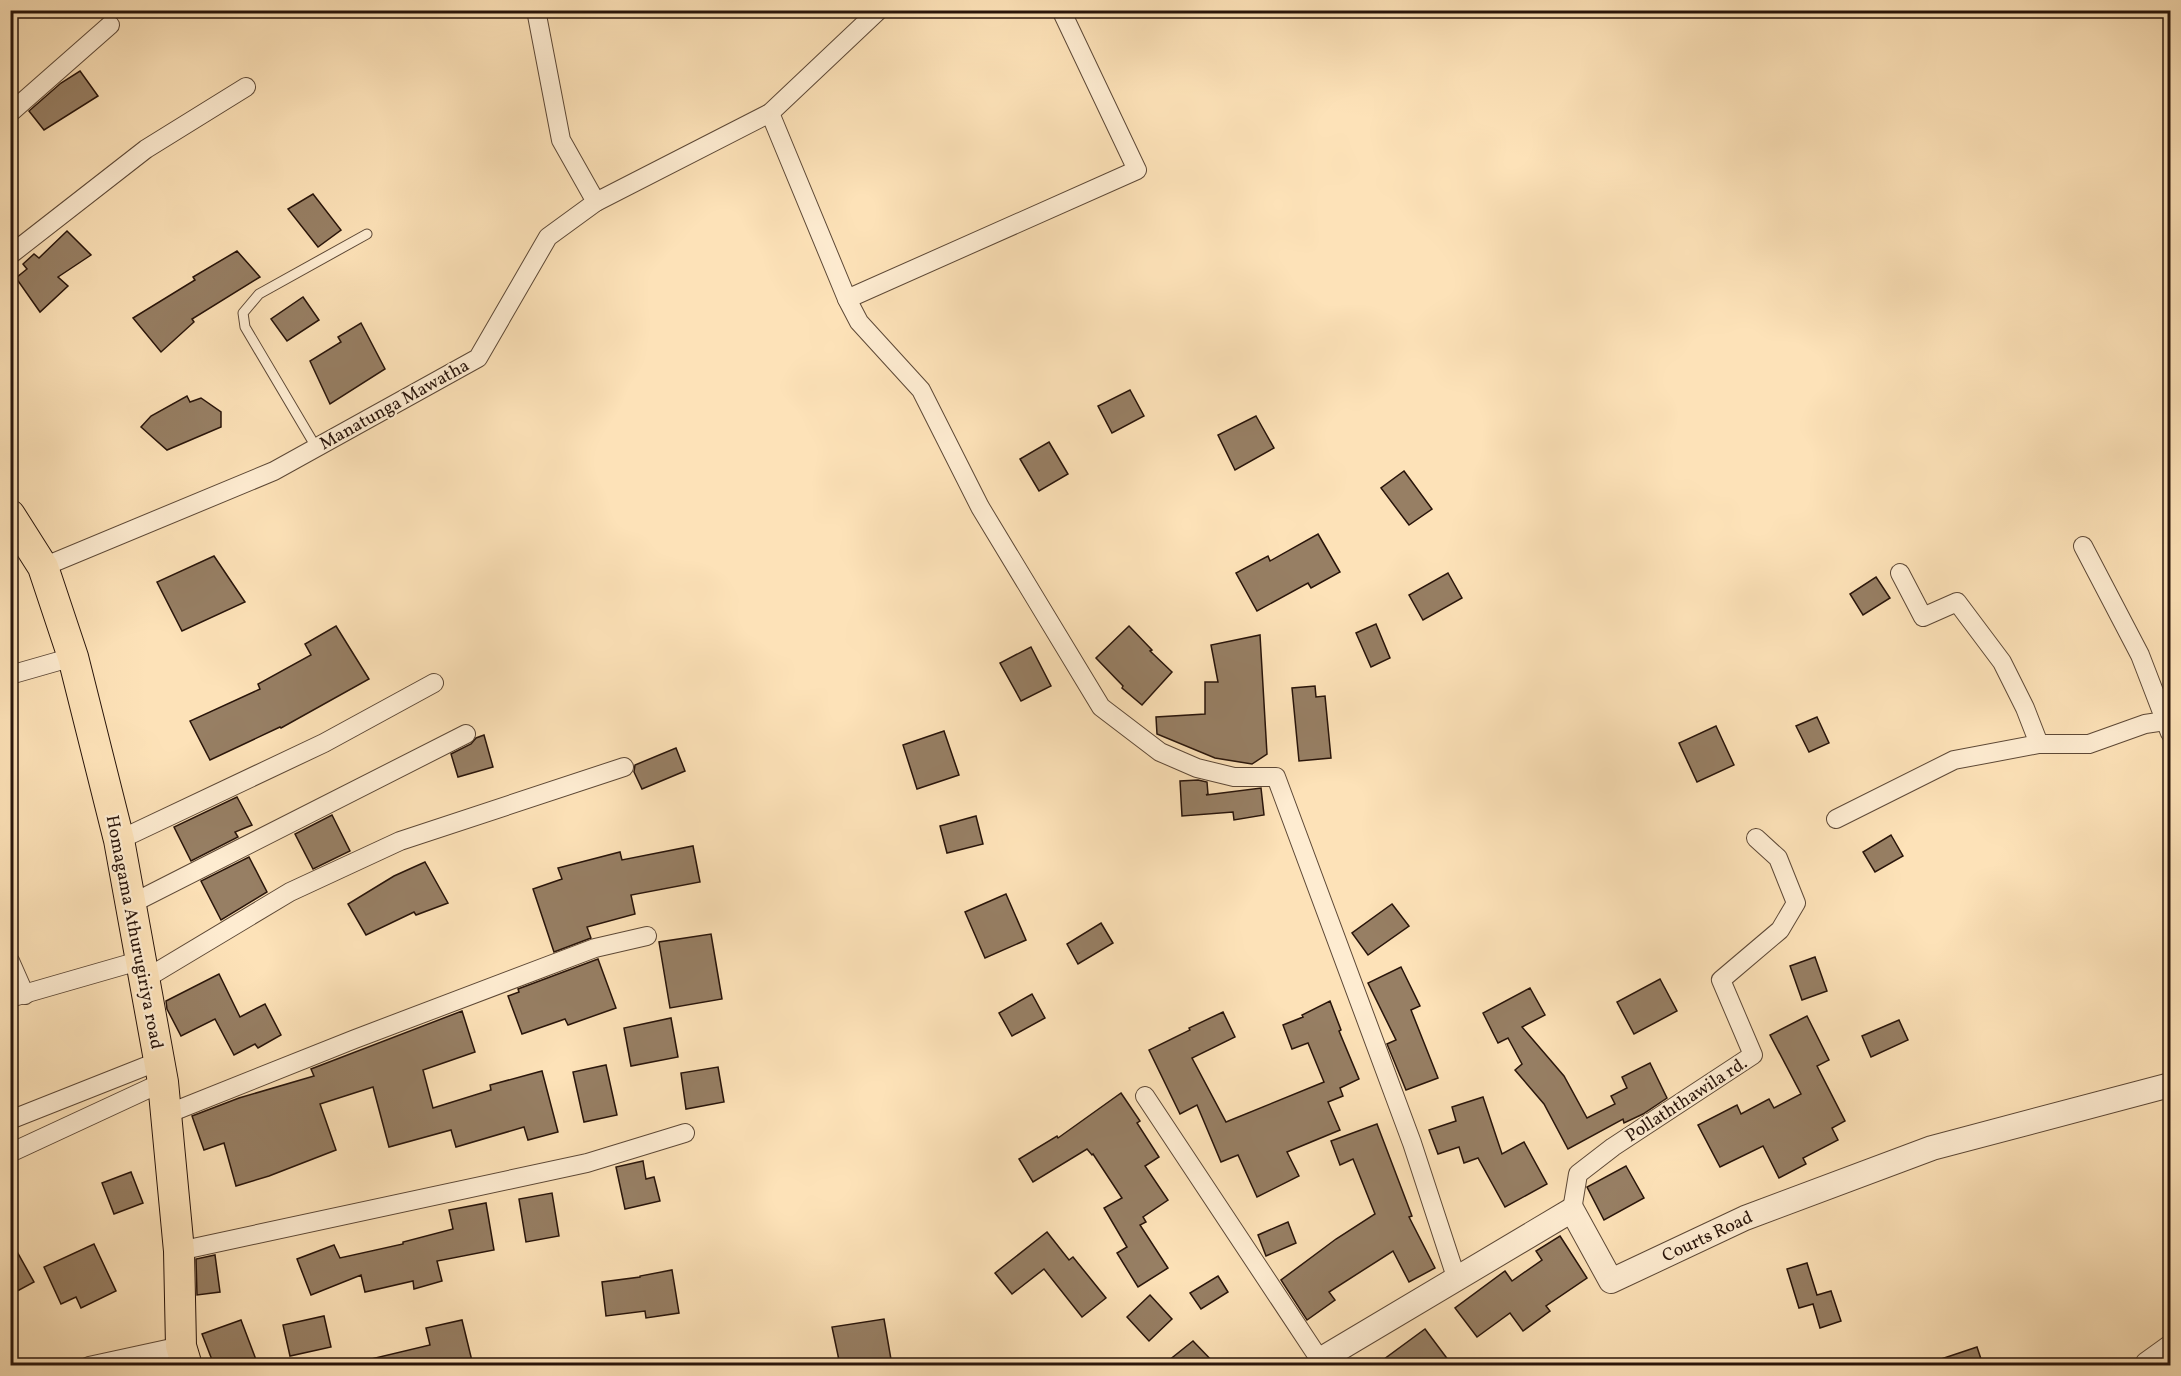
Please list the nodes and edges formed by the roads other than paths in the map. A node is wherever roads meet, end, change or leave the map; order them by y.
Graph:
1 (536, 10) edge
2 (879, 10) edge
3 (1061, 10) edge
4 (110, 25) dead end
5 (246, 87) dead end
6 (10, 113) edge
7 (770, 113) junction
8 (596, 202) junction
9 (367, 234) dead end
10 (10, 255) edge
11 (847, 299) junction
12 (316, 447) junction
13 (10, 515) edge
14 (2083, 546) dead end
15 (43, 567) junction
16 (1900, 573) dead end
17 (73, 657) junction
18 (10, 675) edge
19 (434, 683) dead end
20 (2168, 727) edge
21 (466, 734) dead end
22 (2039, 744) junction
23 (624, 767) dead end
24 (1836, 819) dead end
25 (1756, 838) dead end
26 (119, 840) junction
27 (131, 904) junction
28 (647, 936) dead end
29 (10, 961) edge
30 (144, 969) junction
31 (18, 997) edge
32 (161, 1072) junction
33 (2170, 1085) edge
34 (1145, 1096) dead end
35 (167, 1114) junction
36 (10, 1120) edge
37 (685, 1133) dead end
38 (10, 1153) edge
39 (1572, 1210) junction
40 (179, 1251) junction
41 (1456, 1277) junction
42 (2170, 1344) edge
43 (184, 1356) edge
44 (1322, 1363) edge
45 (89, 1365) edge
46 (2144, 1365) edge

1 - 8 street
2 - 7 street, Manatunga Mawatha
3 - 11 street
4 - 6 street
5 - 10 street
7 - 8 street, Manatunga Mawatha
7 - 11 street
8 - 12 street, Manatunga Mawatha
9 - 12 lane
11 - 41 street
12 - 15 street, Manatunga Mawatha
13 - 15 main road, Homagama Athurugiriya road
14 - 20 street
15 - 17 main road, Homagama Athurugiriya road
16 - 22 street
17 - 18 street
17 - 26 main road, Homagama Athurugiriya road
19 - 26 street
20 - 22 street
21 - 27 street
22 - 24 street
23 - 30 street
25 - 39 street, Pollaththawila rd.
26 - 27 main road, Homagama Athurugiriya road
27 - 30 main road, Homagama Athurugiriya road
28 - 35 street
29 - 31 street
30 - 31 street
30 - 32 main road, Homagama Athurugiriya road
32 - 35 main road, Homagama Athurugiriya road
32 - 36 street
32 - 38 street
33 - 39 street, Courts Road
34 - 44 street
35 - 40 main road, Homagama Athurugiriya road
37 - 40 street
39 - 41 street
40 - 43 main road, Homagama Athurugiriya road
41 - 44 street
42 - 46 street
43 - 45 street

